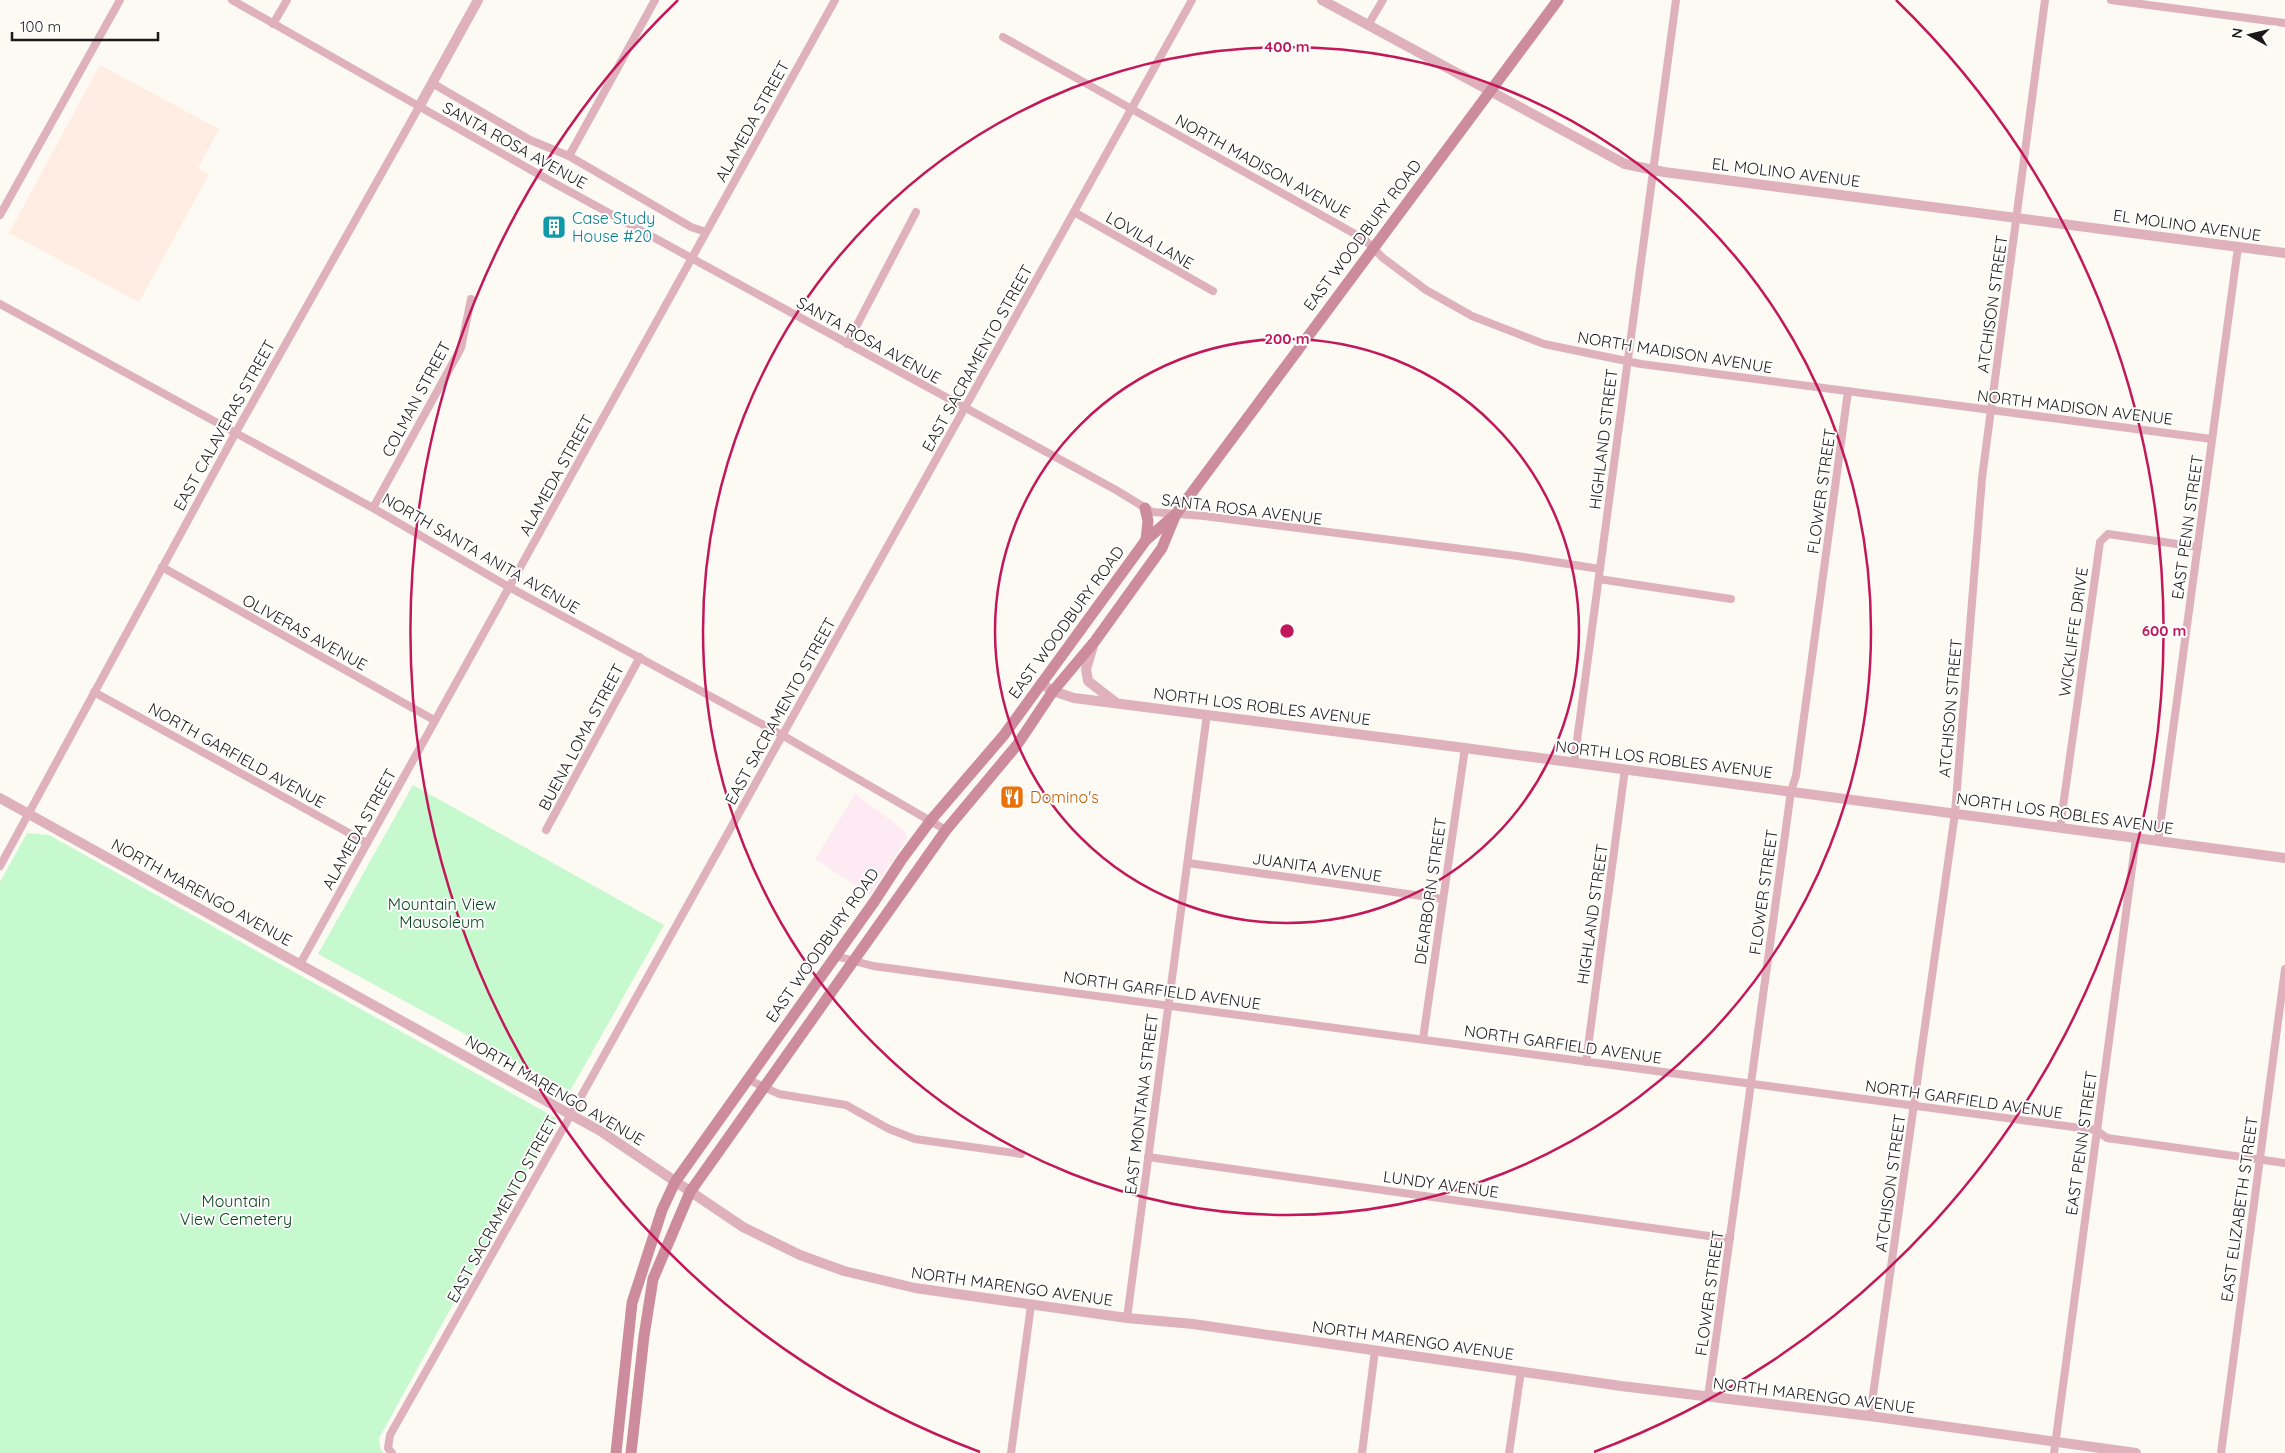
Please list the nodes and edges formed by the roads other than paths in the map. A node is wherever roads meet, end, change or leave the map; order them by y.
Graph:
1 (120, 0) edge
2 (232, 0) edge
3 (286, 0) edge
4 (478, 0) edge
5 (655, 0) edge
6 (835, 0) edge
7 (1192, 0) edge
8 (1322, 0) edge
9 (1383, 0) edge
10 (1558, 0) edge
11 (1676, 0) edge
12 (2045, 0) edge
13 (2111, 0) edge
14 (2285, 23) edge
15 (273, 24) junction
16 (1368, 25) junction
17 (1003, 37) dead end
18 (432, 83) junction
19 (1490, 91) junction
20 (419, 106) junction
21 (1132, 108) junction
22 (569, 156) junction
23 (1654, 170) junction
24 (916, 212) dead end
25 (1074, 212) junction
26 (0, 215) edge
27 (2018, 218) junction
28 (706, 232) junction
29 (2238, 247) junction
30 (1372, 248) junction
31 (2285, 253) edge
32 (692, 257) junction
33 (1213, 291) dead end
34 (471, 299) dead end
35 (0, 304) edge
36 (847, 344) junction
37 (1627, 361) junction
38 (1848, 391) junction
39 (965, 408) junction
40 (1991, 410) junction
41 (236, 432) junction
42 (2212, 439) junction
43 (373, 508) junction
44 (1145, 508) junction
45 (1176, 514) junction
46 (1146, 540) junction
47 (2198, 547) junction
48 (162, 567) junction
49 (1600, 569) junction
50 (1599, 579) junction
51 (509, 587) junction
52 (1731, 599) dead end
53 (1095, 641) junction
54 (640, 657) junction
55 (1041, 683) junction
56 (1053, 691) junction
57 (94, 692) junction
58 (1116, 702) junction
59 (1207, 714) junction
60 (434, 720) junction
61 (782, 735) junction
62 (1465, 748) junction
63 (1574, 763) junction
64 (981, 764) junction
65 (1625, 769) junction
66 (995, 774) junction
67 (1791, 791) junction
68 (0, 798) edge
69 (1955, 813) junction
70 (29, 814) junction
71 (931, 820) junction
72 (2060, 828) junction
73 (546, 830) dead end
74 (946, 830) junction
75 (2136, 838) junction
76 (2158, 841) junction
77 (367, 843) junction
78 (2285, 858) edge
79 (1188, 863) junction
80 (0, 866) edge
81 (1443, 899) junction
82 (836, 956) junction
83 (853, 960) junction
84 (300, 964) junction
85 (2285, 969) edge
86 (1168, 1006) junction
87 (1423, 1039) junction
88 (1586, 1062) junction
89 (747, 1078) junction
90 (1751, 1084) junction
91 (765, 1086) junction
92 (1914, 1107) junction
93 (571, 1115) junction
94 (2096, 1130) junction
95 (1021, 1154) dead end
96 (1148, 1157) junction
97 (2260, 1159) junction
98 (2285, 1163) edge
99 (675, 1182) junction
100 (690, 1192) junction
101 (1730, 1239) junction
102 (1030, 1305) junction
103 (1127, 1318) junction
104 (1375, 1350) junction
105 (1521, 1371) junction
106 (1708, 1397) junction
107 (1870, 1416) junction
108 (2056, 1442) junction
109 (392, 1453) edge
110 (616, 1453) edge
111 (631, 1453) edge
112 (1011, 1453) edge
113 (1362, 1453) edge
114 (1510, 1453) edge
115 (2054, 1453) edge
116 (2136, 1453) edge
117 (2221, 1453) edge

1 - 26 street
2 - 15 street, SANTA ROSA AVENUE
3 - 15 street
4 - 18 street, EAST CALAVERAS STREET
5 - 22 street
6 - 28 street, ALAMEDA STREET
7 - 21 street, EAST SACRAMENTO STREET
8 - 16 street, EL MOLINO AVENUE
9 - 16 street
10 - 19 main road, EAST WOODBURY ROAD
11 - 23 street, HIGHLAND STREET
12 - 27 street, ATCHISON STREET
13 - 14 street
15 - 20 street, SANTA ROSA AVENUE
16 - 19 street, EL MOLINO AVENUE
17 - 21 street, NORTH MADISON AVENUE
18 - 20 street, EAST CALAVERAS STREET
18 - 22 street, SANTA ROSA AVENUE
19 - 23 street, EL MOLINO AVENUE
19 - 30 main road, EAST WOODBURY ROAD
20 - 32 street, SANTA ROSA AVENUE
20 - 41 street, EAST CALAVERAS STREET
21 - 25 street, EAST SACRAMENTO STREET
21 - 30 street, NORTH MADISON AVENUE
22 - 28 street, SANTA ROSA AVENUE
23 - 27 street, EL MOLINO AVENUE
23 - 37 street, HIGHLAND STREET
24 - 36 street
25 - 33 street, LOVILA LANE
25 - 39 street, EAST SACRAMENTO STREET
27 - 29 street, EL MOLINO AVENUE
27 - 40 street, ATCHISON STREET
28 - 32 street, ALAMEDA STREET
29 - 31 street, EL MOLINO AVENUE
29 - 42 street, EAST PENN STREET
30 - 37 street, NORTH MADISON AVENUE
30 - 45 main road, EAST WOODBURY ROAD
32 - 36 street, SANTA ROSA AVENUE
32 - 51 street, ALAMEDA STREET
34 - 43 street, COLMAN STREET
35 - 41 street, NORTH SANTA ANITA AVENUE
36 - 39 street, SANTA ROSA AVENUE
37 - 38 street, NORTH MADISON AVENUE
37 - 49 street, HIGHLAND STREET
38 - 40 street, NORTH MADISON AVENUE
38 - 67 street, FLOWER STREET
39 - 44 street, SANTA ROSA AVENUE
39 - 61 street, EAST SACRAMENTO STREET
40 - 42 street, NORTH MADISON AVENUE
40 - 69 street, ATCHISON STREET
41 - 43 street, NORTH SANTA ANITA AVENUE
41 - 48 street, EAST CALAVERAS STREET
42 - 47 street, EAST PENN STREET
43 - 51 street, NORTH SANTA ANITA AVENUE
44 - 45 street, SANTA ROSA AVENUE
44 - 46 main road
45 - 46 main road, EAST WOODBURY ROAD
45 - 49 street, SANTA ROSA AVENUE
45 - 53 main road, EAST WOODBURY ROAD
46 - 55 main road, EAST WOODBURY ROAD
47 - 72 street, WICKLIFFE DRIVE
47 - 76 street, EAST PENN STREET
48 - 57 street, EAST CALAVERAS STREET
48 - 60 street, OLIVERAS AVENUE
49 - 50 street, HIGHLAND STREET
50 - 52 street
50 - 63 street, HIGHLAND STREET
51 - 54 street, NORTH SANTA ANITA AVENUE
51 - 60 street, ALAMEDA STREET
53 - 56 main road, EAST WOODBURY ROAD
53 - 58 street
54 - 61 street, NORTH SANTA ANITA AVENUE
54 - 73 street, BUENA LOMA STREET
55 - 56 street, NORTH LOS ROBLES AVENUE
55 - 64 main road, EAST WOODBURY ROAD
56 - 58 street, NORTH LOS ROBLES AVENUE
56 - 66 main road, EAST WOODBURY ROAD
57 - 70 street, EAST CALAVERAS STREET
57 - 77 street, NORTH GARFIELD AVENUE
58 - 59 street, NORTH LOS ROBLES AVENUE
59 - 62 street, NORTH LOS ROBLES AVENUE
59 - 79 street, EAST MONTANA STREET
60 - 77 street, ALAMEDA STREET
61 - 71 street, NORTH SANTA ANITA AVENUE
61 - 93 street, EAST SACRAMENTO STREET
62 - 63 street, NORTH LOS ROBLES AVENUE
62 - 81 street, DEARBORN STREET
63 - 65 street, NORTH LOS ROBLES AVENUE
64 - 66 main road
64 - 71 main road, EAST WOODBURY ROAD
65 - 67 street, NORTH LOS ROBLES AVENUE
65 - 88 street, HIGHLAND STREET
66 - 74 main road, EAST WOODBURY ROAD
67 - 69 street, NORTH LOS ROBLES AVENUE
67 - 90 street, FLOWER STREET
68 - 70 street, NORTH MARENGO AVENUE
69 - 72 street, NORTH LOS ROBLES AVENUE
69 - 92 street, ATCHISON STREET
70 - 80 street, EAST CALAVERAS STREET
70 - 84 street, NORTH MARENGO AVENUE
71 - 74 street, NORTH SANTA ANITA AVENUE
71 - 82 main road, EAST WOODBURY ROAD
72 - 75 street, NORTH LOS ROBLES AVENUE
74 - 83 main road, EAST WOODBURY ROAD
75 - 76 street, NORTH LOS ROBLES AVENUE
75 - 94 street, EAST PENN STREET
76 - 78 street, NORTH LOS ROBLES AVENUE
77 - 84 street, ALAMEDA STREET
79 - 81 street, JUANITA AVENUE
79 - 86 street, EAST MONTANA STREET
81 - 87 street, DEARBORN STREET
82 - 83 street, NORTH GARFIELD AVENUE
82 - 89 main road, EAST WOODBURY ROAD
83 - 86 street, NORTH GARFIELD AVENUE
83 - 91 main road, EAST WOODBURY ROAD
84 - 93 street, NORTH MARENGO AVENUE
85 - 97 street, EAST ELIZABETH STREET
86 - 87 street, NORTH GARFIELD AVENUE
86 - 96 street, EAST MONTANA STREET
87 - 88 street, NORTH GARFIELD AVENUE
88 - 90 street, NORTH GARFIELD AVENUE
89 - 91 street
89 - 99 main road, EAST WOODBURY ROAD
90 - 92 street, NORTH GARFIELD AVENUE
90 - 101 street, FLOWER STREET
91 - 95 street
91 - 100 main road, EAST WOODBURY ROAD
92 - 94 street, NORTH GARFIELD AVENUE
92 - 107 street, ATCHISON STREET
93 - 99 street, NORTH MARENGO AVENUE
93 - 109 street, EAST SACRAMENTO STREET
94 - 97 street, NORTH GARFIELD AVENUE
94 - 108 street, EAST PENN STREET
96 - 101 street, LUNDY AVENUE
96 - 103 street, EAST MONTANA STREET
97 - 98 street, NORTH GARFIELD AVENUE
97 - 117 street, EAST ELIZABETH STREET
99 - 100 street, NORTH MARENGO AVENUE
99 - 110 main road, EAST WOODBURY ROAD
100 - 102 street, NORTH MARENGO AVENUE
100 - 111 main road, EAST WOODBURY ROAD
101 - 106 street, FLOWER STREET
102 - 103 street, NORTH MARENGO AVENUE
102 - 112 street
103 - 104 street, NORTH MARENGO AVENUE
104 - 105 street, NORTH MARENGO AVENUE
104 - 113 street
105 - 106 street, NORTH MARENGO AVENUE
105 - 114 street
106 - 107 street, NORTH MARENGO AVENUE
107 - 108 street, NORTH MARENGO AVENUE
108 - 115 street, EAST PENN STREET
108 - 116 street, NORTH MARENGO AVENUE

